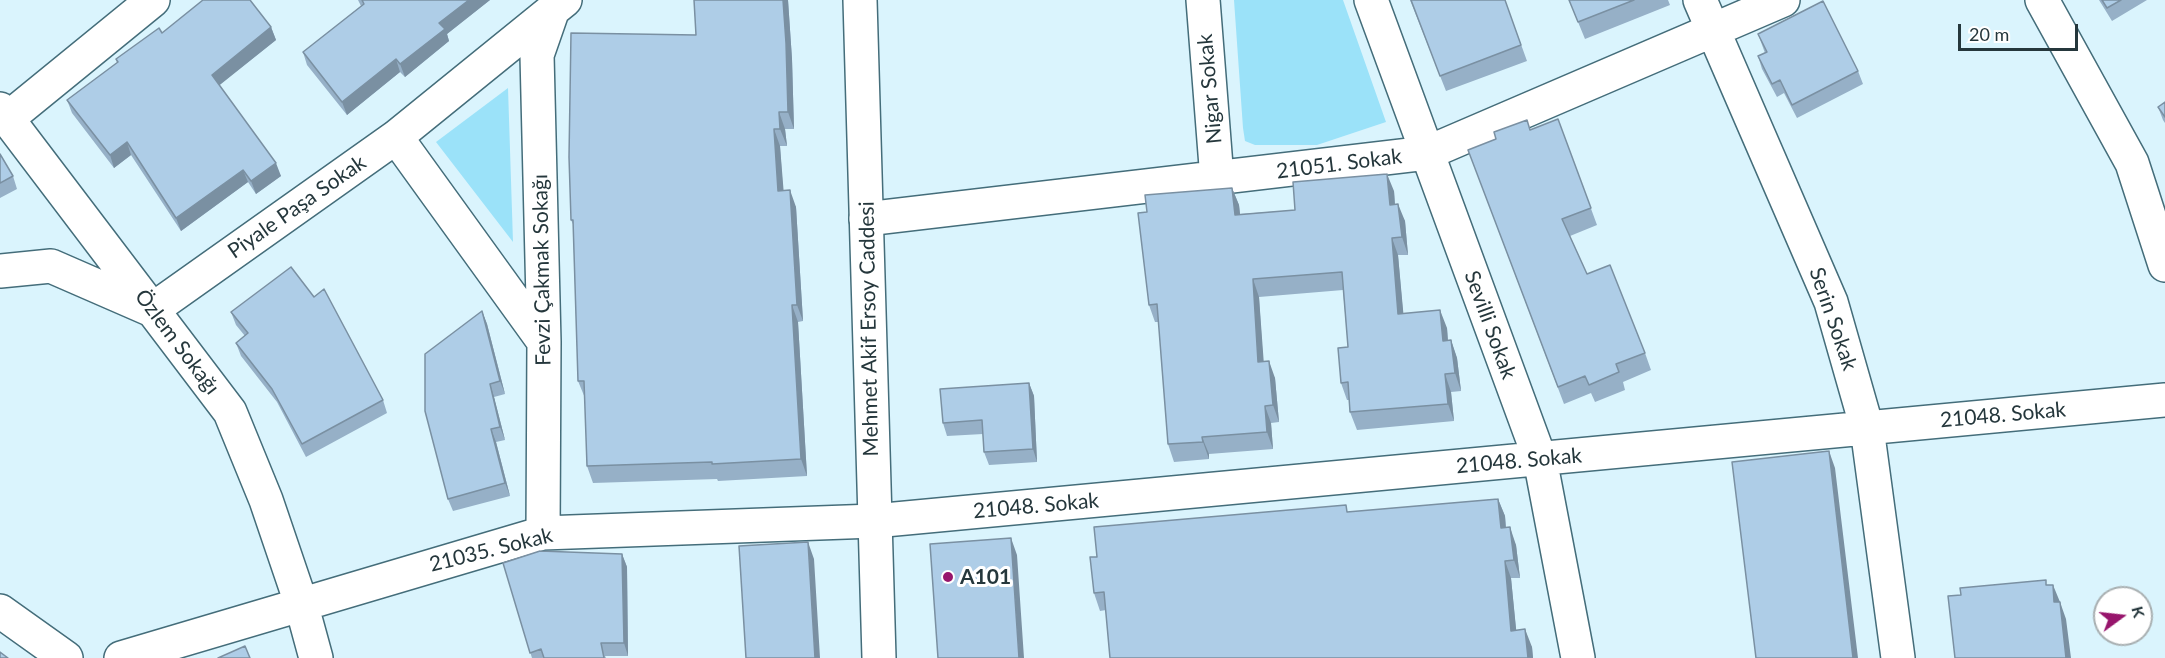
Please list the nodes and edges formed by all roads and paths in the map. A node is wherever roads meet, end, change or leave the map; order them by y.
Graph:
1 (153, 0) edge
2 (860, 0) edge
3 (1203, 0) edge
4 (1371, 0) edge
5 (1700, 0) edge
6 (1783, 0) edge
7 (2042, 0) edge
8 (554, 3) edge
9 (1713, 29) junction
10 (3, 114) edge
11 (396, 137) junction
12 (1427, 153) junction
13 (1217, 179) junction
14 (866, 219) junction
15 (2165, 265) edge
16 (0, 271) edge
17 (152, 310) junction
18 (544, 342) junction
19 (2165, 400) edge
20 (1867, 428) junction
21 (1540, 459) junction
22 (874, 521) junction
23 (543, 533) junction
24 (301, 603) junction
25 (0, 611) edge
26 (66, 658) edge
27 (121, 658) edge
28 (316, 658) edge
29 (879, 658) edge
30 (1578, 658) edge
31 (1898, 658) edge

1 - 10 street
2 - 14 street, Mehmet Akif Ersoy Caddesi
3 - 13 street, Nigar Sokak
4 - 12 street, Sevilli Sokak
5 - 9 street, Serin Sokak
6 - 9 street, 21051. Sokak
7 - 15 street
8 - 11 street, Piyale Paşa Sokak
8 - 18 street, Fevzi Çakmak Sokağı
9 - 12 street, 21051. Sokak
9 - 20 street, Serin Sokak
10 - 17 street, Özlem Sokağı
11 - 17 street, Piyale Paşa Sokak
11 - 18 street
12 - 13 street, 21051. Sokak
12 - 21 street, Sevilli Sokak
13 - 14 street, 21051. Sokak
14 - 22 street, Mehmet Akif Ersoy Caddesi
16 - 17 street
17 - 24 street, Özlem Sokağı
18 - 23 street, Fevzi Çakmak Sokağı
19 - 20 street, 21048. Sokak
20 - 21 street, 21048. Sokak
20 - 31 street, Serin Sokak
21 - 22 street, 21048. Sokak
21 - 30 street, Sevilli Sokak
22 - 23 street, 21035. Sokak
22 - 29 street, Mehmet Akif Ersoy Caddesi
23 - 24 street, 21035. Sokak
24 - 27 street, 21035. Sokak
24 - 28 street, Özlem Sokağı
25 - 26 street

